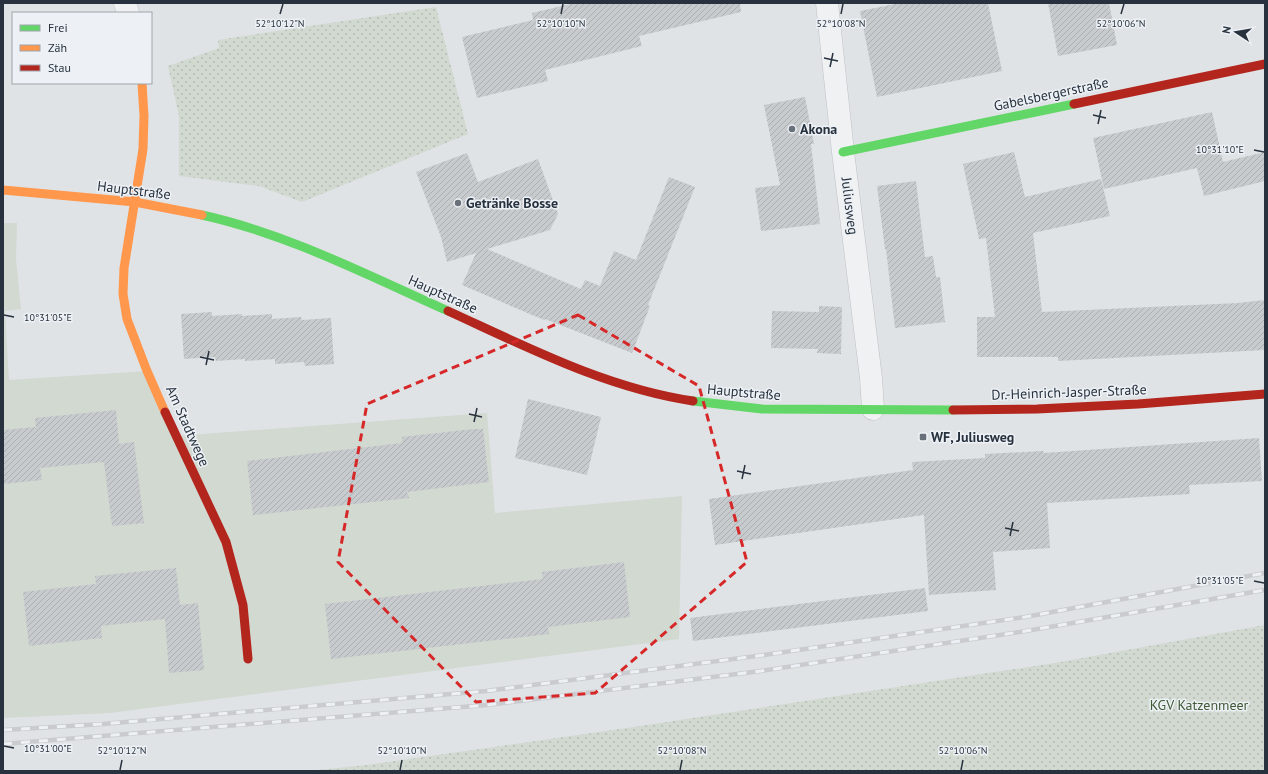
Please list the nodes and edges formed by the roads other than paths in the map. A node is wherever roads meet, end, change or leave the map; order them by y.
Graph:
1 (827, 3) edge
2 (1265, 64) edge
3 (142, 84) edge
4 (843, 152) junction
5 (3, 190) edge
6 (135, 202) junction
7 (1265, 394) edge
8 (873, 409) junction
9 (248, 659) dead end

1 - 4 street, Juliusweg
2 - 4 street, Gabelsbergerstraße
3 - 6 street, Am Stadtwege
4 - 8 street, Juliusweg
5 - 6 street, Hauptstraße
6 - 8 street, Hauptstraße
6 - 9 street, Am Stadtwege
7 - 8 street, Dr.-Heinrich-Jasper-Straße

